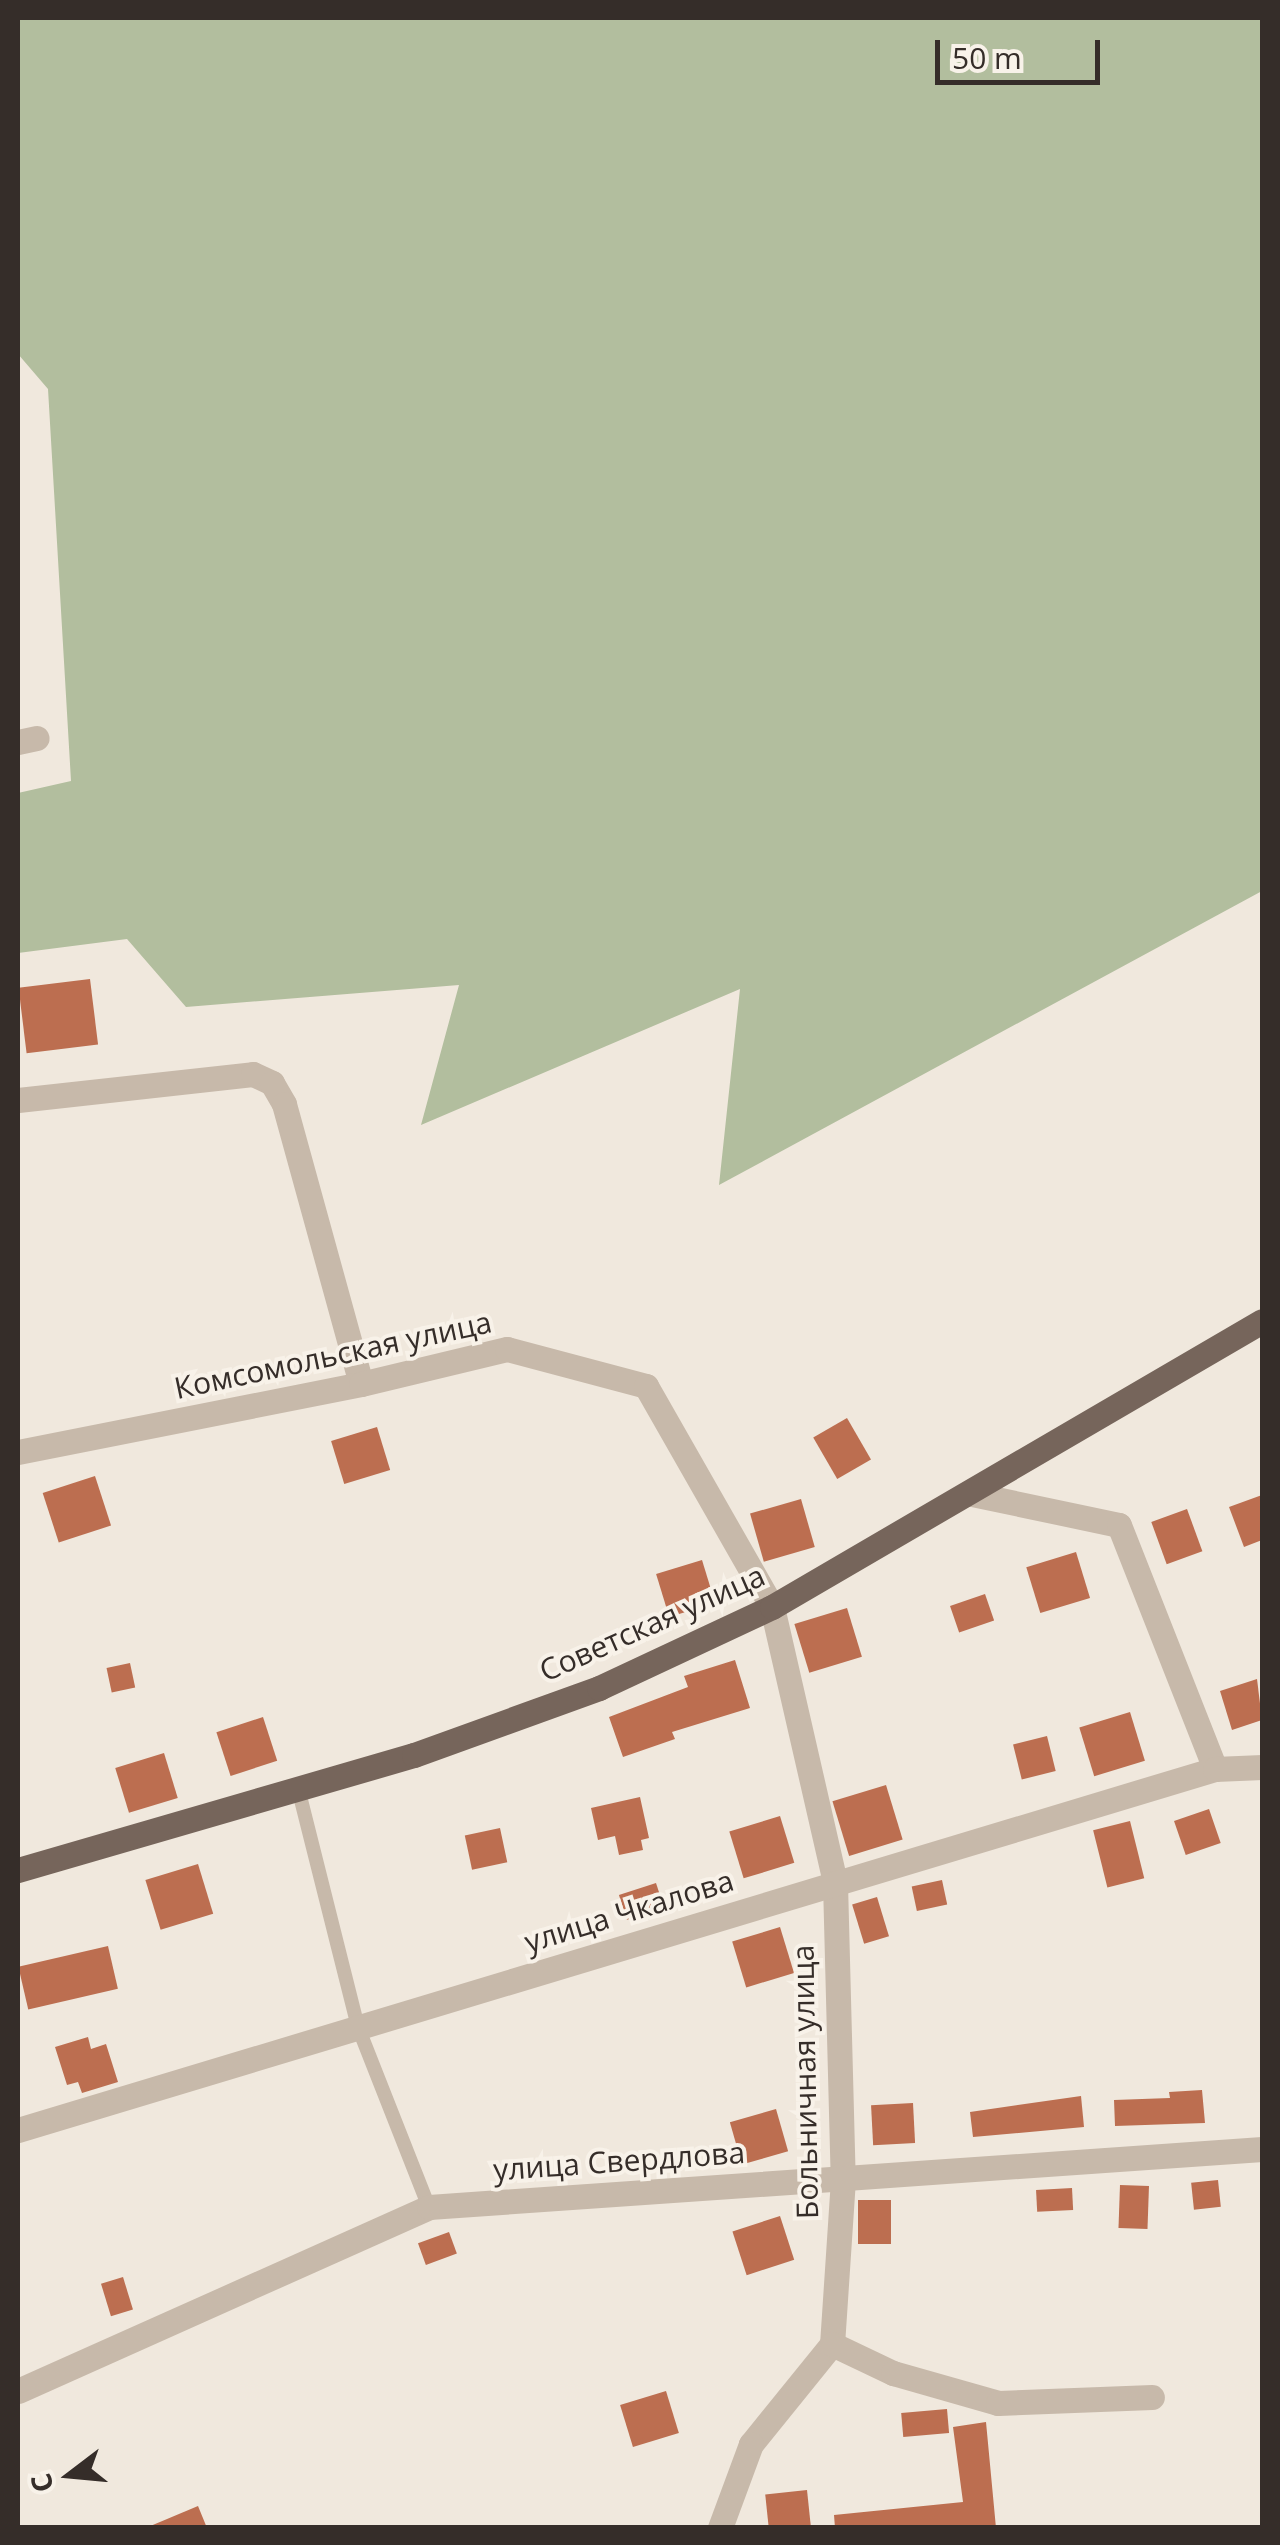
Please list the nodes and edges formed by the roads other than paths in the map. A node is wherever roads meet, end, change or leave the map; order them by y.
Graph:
1 (18, 1100) edge
2 (1262, 1321) edge
3 (361, 1384) junction
4 (18, 1452) edge
5 (972, 1494) junction
6 (772, 1607) junction
7 (1262, 1767) edge
8 (1215, 1770) junction
9 (298, 1788) junction
10 (18, 1870) edge
11 (835, 1882) junction
12 (358, 2028) junction
13 (18, 2130) edge
14 (1262, 2150) edge
15 (843, 2179) junction
16 (429, 2207) junction
17 (832, 2344) junction
18 (18, 2390) edge
19 (1152, 2398) dead end
20 (720, 2528) edge

1 - 3 street
2 - 5 main road, Советская улица
3 - 4 street, Комсомольская улица
3 - 6 street, Комсомольская улица
5 - 6 main road, Советская улица
5 - 8 street
6 - 9 main road, Советская улица
6 - 11 street, Больничная улица
7 - 8 street, улица Чкалова
8 - 11 street, улица Чкалова
9 - 10 main road, Советская улица
9 - 12 lane
11 - 12 street, улица Чкалова
11 - 15 street, Больничная улица
12 - 13 street, улица Чкалова
12 - 16 lane
14 - 15 street, улица Свердлова
15 - 16 street, улица Свердлова
15 - 17 street, Больничная улица
16 - 18 street, улица Свердлова
17 - 19 street
17 - 20 street

